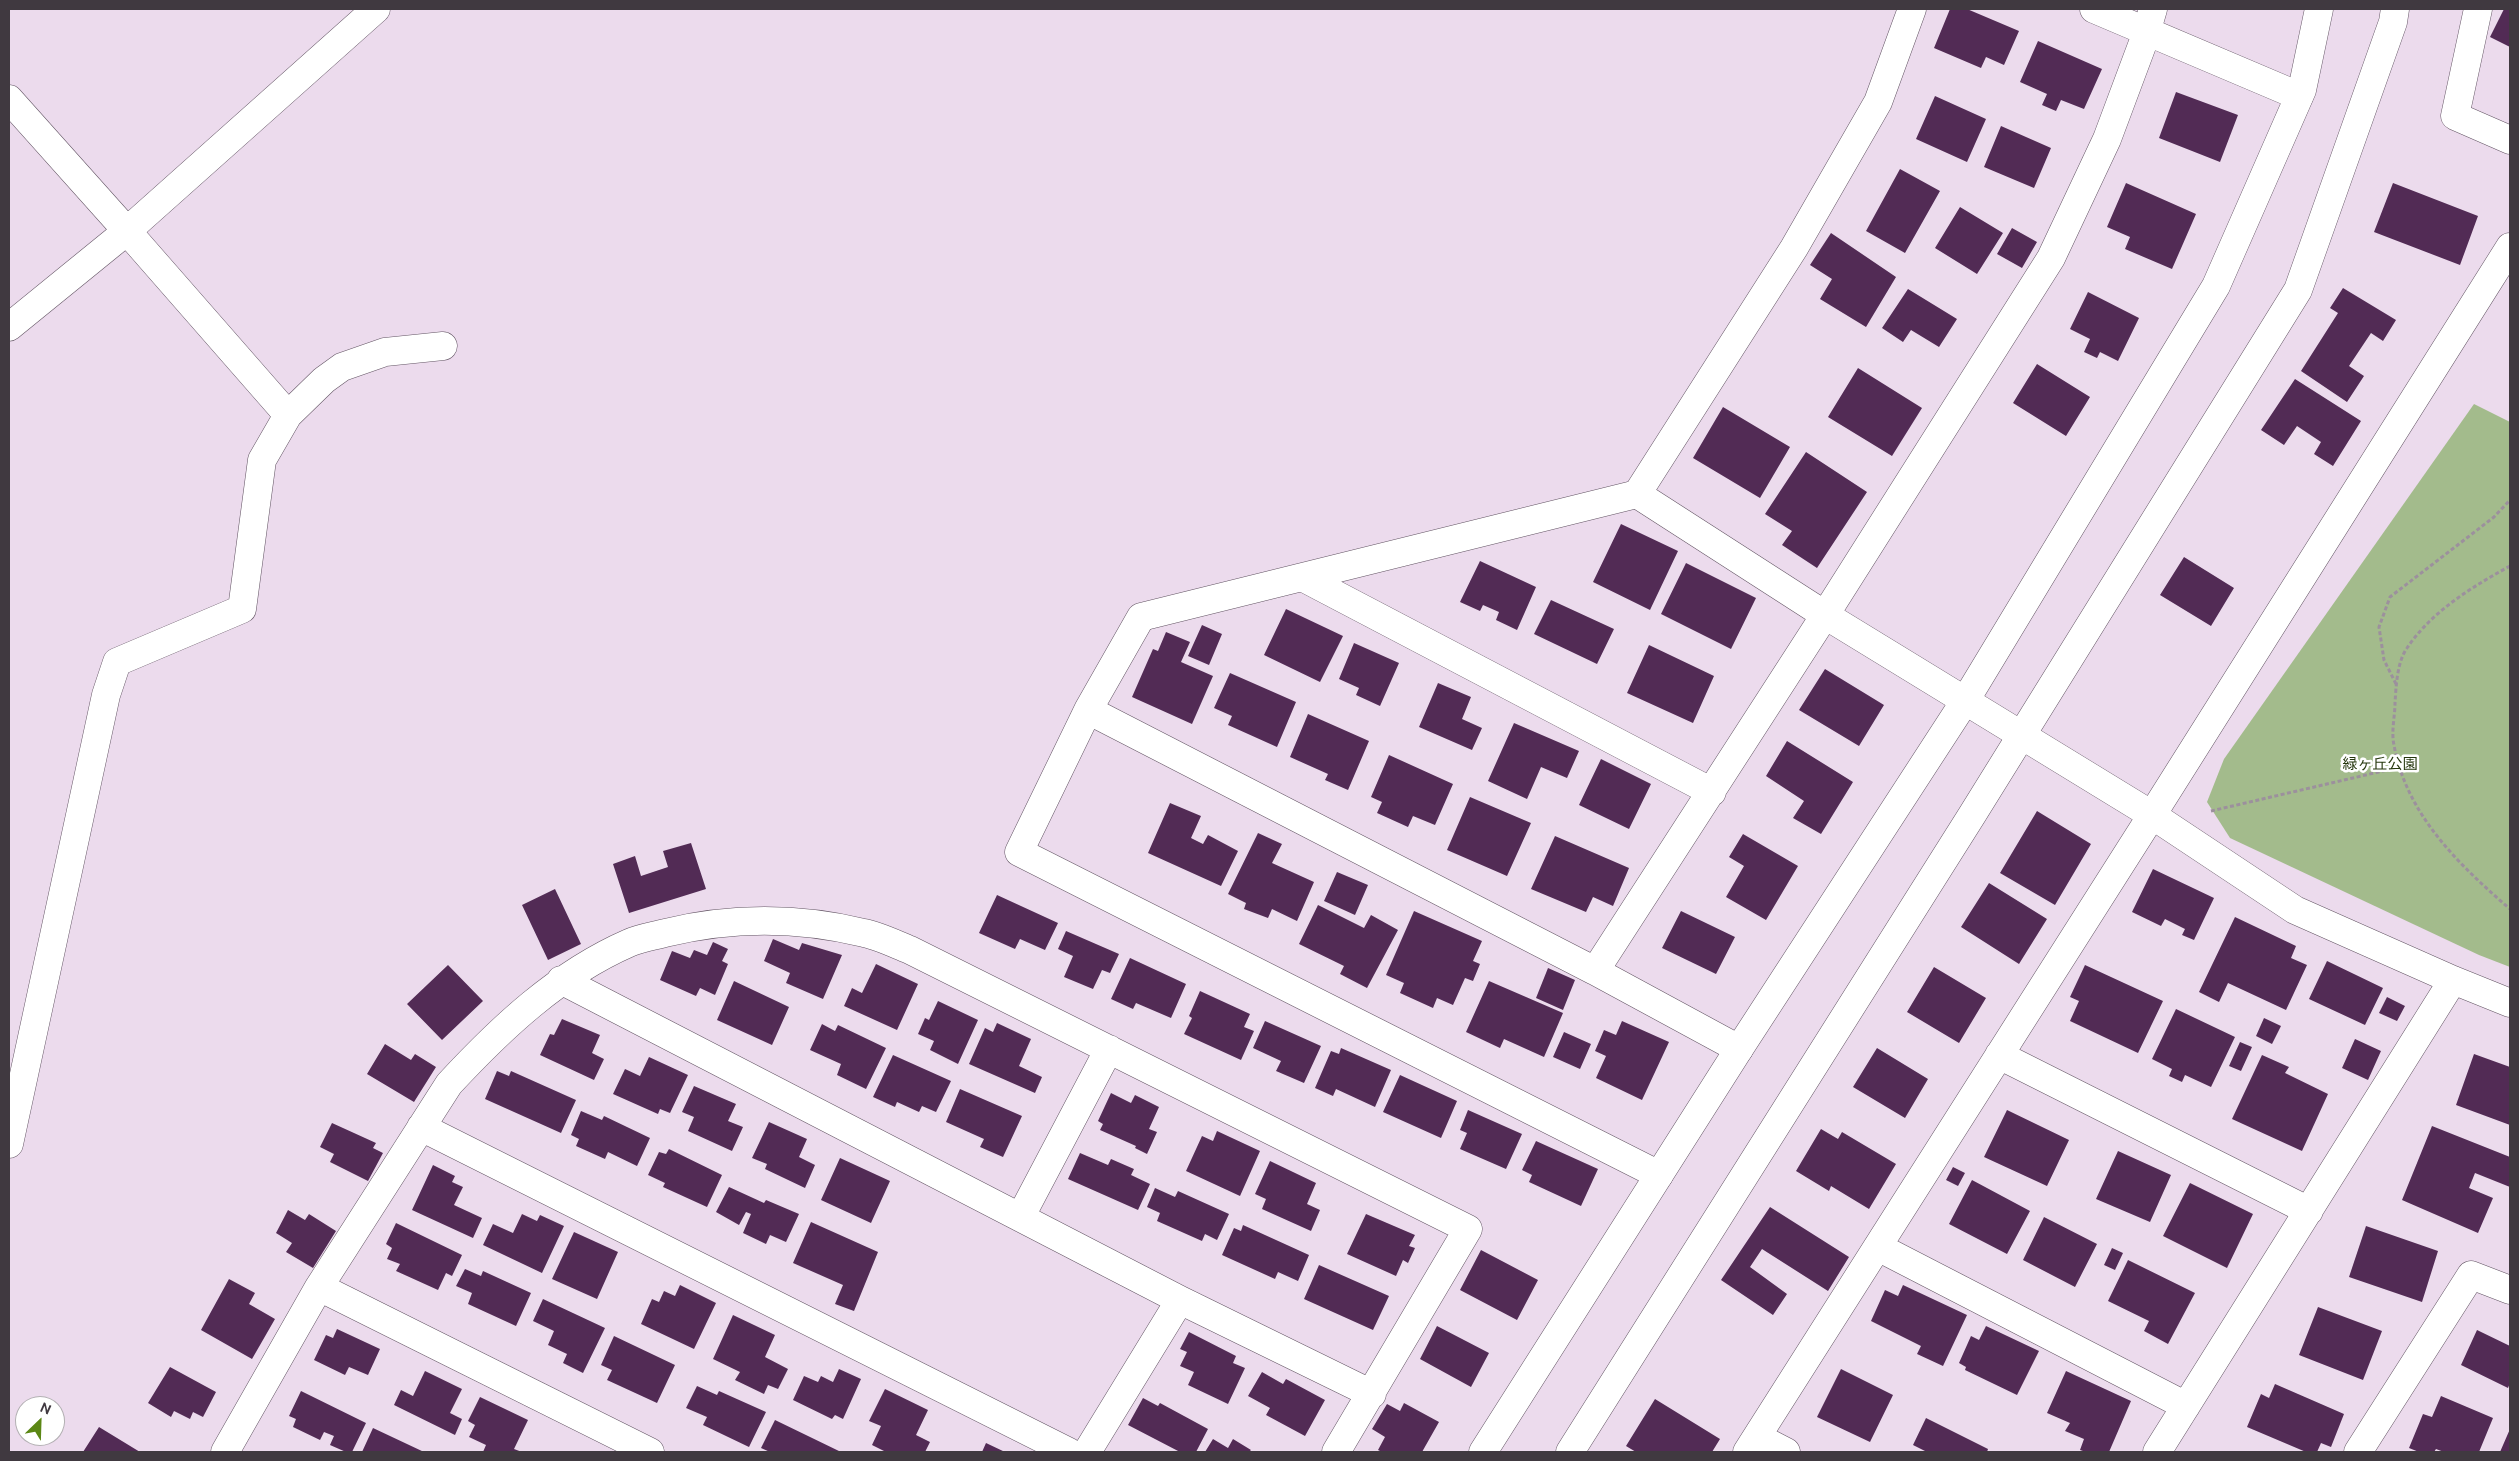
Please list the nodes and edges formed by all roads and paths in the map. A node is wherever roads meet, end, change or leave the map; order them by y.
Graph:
1 (376, 9) edge
2 (1912, 9) edge
3 (2094, 9) edge
4 (2319, 9) edge
5 (2395, 9) edge
6 (2478, 9) edge
7 (2150, 20) edge
8 (2299, 96) junction
9 (9, 99) edge
10 (2510, 140) edge
11 (127, 232) junction
12 (2510, 247) edge
13 (9, 327) edge
14 (443, 346) dead end
15 (288, 415) junction
16 (1637, 494) junction
17 (2510, 500) edge
18 (2510, 566) edge
19 (1304, 578) junction
20 (1825, 615) junction
21 (2396, 684) junction
22 (1966, 701) junction
23 (1088, 710) junction
24 (2020, 734) junction
25 (2400, 767) junction
26 (1712, 792) junction
27 (2152, 815) junction
28 (2178, 833) junction
29 (2510, 909) edge
30 (1595, 971) junction
31 (561, 980) junction
32 (2453, 980) junction
33 (2510, 1003) edge
34 (1109, 1049) junction
35 (1739, 1050) junction
36 (2000, 1055) junction
37 (421, 1126) junction
38 (9, 1144) edge
39 (1659, 1175) junction
40 (2309, 1211) junction
41 (1021, 1216) junction
42 (1878, 1246) junction
43 (319, 1287) junction
44 (2510, 1290) edge
45 (1180, 1300) junction
46 (1372, 1394) junction
47 (2186, 1406) junction
48 (1752, 1445) edge
49 (227, 1452) edge
50 (650, 1452) edge
51 (1069, 1452) edge
52 (1087, 1452) edge
53 (1336, 1452) edge
54 (1484, 1452) edge
55 (1570, 1452) edge
56 (1786, 1452) edge
57 (2157, 1452) edge
58 (2358, 1452) edge

1 - 11 street
2 - 16 street
3 - 7 street
4 - 8 street
5 - 24 street
6 - 10 street
7 - 8 street
7 - 20 street
8 - 22 street
9 - 11 street
11 - 13 street
11 - 15 street
12 - 27 street
14 - 15 street
15 - 38 street
16 - 19 street
16 - 20 street
17 - 21 path
18 - 21 path
19 - 23 street
19 - 26 street
20 - 22 street
20 - 26 street
21 - 25 path
22 - 24 street
22 - 35 street
23 - 30 street
23 - 39 street
24 - 27 street
24 - 55 street
25 - 28 path
25 - 29 path
26 - 30 street
27 - 28 street
27 - 36 street
28 - 32 street
30 - 35 street
31 - 34 street
31 - 37 street
31 - 41 street
32 - 33 street
32 - 40 street
34 - 41 street
34 - 46 street
35 - 39 street
36 - 40 street
36 - 42 street
37 - 43 street
37 - 51 street
39 - 54 street
40 - 47 street
41 - 45 street
42 - 47 street
42 - 48 street
43 - 49 street
43 - 50 street
44 - 58 street
45 - 46 street
45 - 52 street
46 - 53 street
47 - 57 street
48 - 56 street

